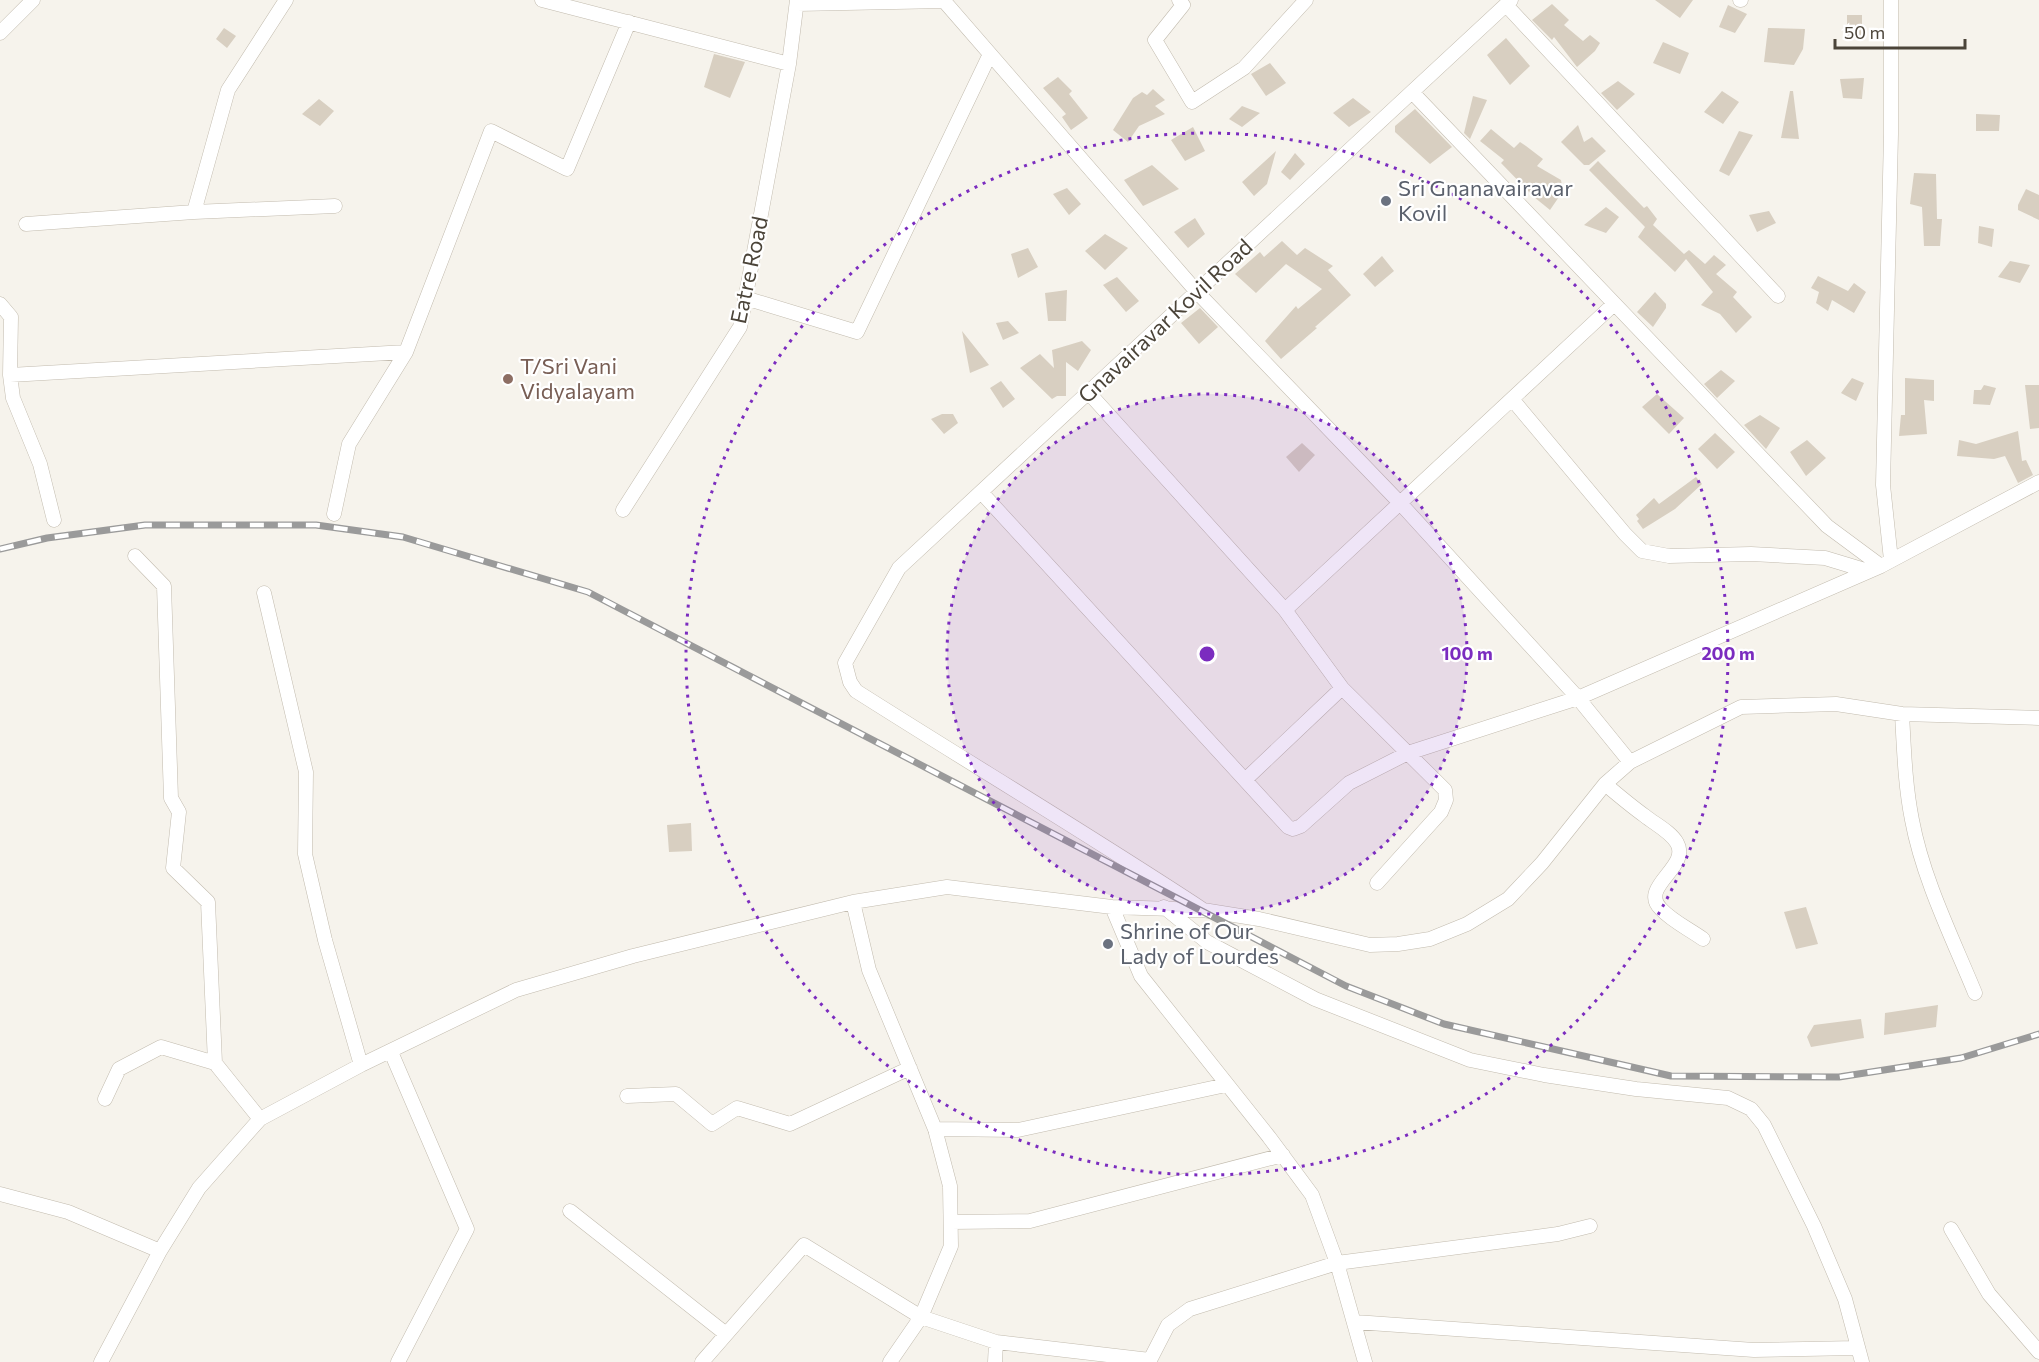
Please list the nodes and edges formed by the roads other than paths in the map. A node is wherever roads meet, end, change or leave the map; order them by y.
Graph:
1 (33, 0) edge
2 (286, 0) edge
3 (542, 0) edge
4 (1179, 0) edge
5 (1306, 0) edge
6 (1891, 0) edge
7 (797, 2) edge
8 (1509, 2) edge
9 (629, 22) junction
10 (0, 33) edge
11 (990, 54) junction
12 (789, 64) junction
13 (1412, 92) junction
14 (335, 206) dead end
15 (194, 212) junction
16 (26, 224) dead end
17 (1197, 292) junction
18 (1778, 296) dead end
19 (745, 298) junction
20 (0, 304) edge
21 (1614, 304) junction
22 (406, 352) junction
23 (10, 375) junction
24 (1088, 393) junction
25 (6, 399) edge
26 (1512, 399) junction
27 (2039, 482) edge
28 (981, 492) junction
29 (1400, 503) junction
30 (623, 510) dead end
31 (334, 514) dead end
32 (54, 519) dead end
33 (135, 556) dead end
34 (1880, 566) junction
35 (264, 593) dead end
36 (1285, 610) junction
37 (1342, 688) junction
38 (1578, 698) junction
39 (1902, 714) junction
40 (2039, 718) edge
41 (1408, 753) junction
42 (1630, 762) junction
43 (1246, 779) junction
44 (1605, 784) junction
45 (1377, 883) dead end
46 (853, 902) junction
47 (1112, 907) junction
48 (1164, 907) junction
49 (1203, 910) junction
50 (1703, 939) dead end
51 (1975, 993) dead end
52 (391, 1052) junction
53 (215, 1063) junction
54 (361, 1065) junction
55 (910, 1068) junction
56 (1226, 1085) junction
57 (627, 1096) dead end
58 (105, 1099) dead end
59 (260, 1119) junction
60 (935, 1129) junction
61 (1283, 1155) junction
62 (0, 1194) edge
63 (570, 1212) dead end
64 (951, 1222) junction
65 (1590, 1226) dead end
66 (1951, 1229) dead end
67 (160, 1251) junction
68 (1337, 1263) junction
69 (921, 1317) junction
70 (1355, 1322) junction
71 (726, 1334) junction
72 (996, 1342) junction
73 (2039, 1352) edge
74 (1859, 1355) edge
75 (1150, 1361) edge
76 (100, 1362) edge
77 (399, 1362) edge
78 (702, 1362) edge
79 (890, 1362) edge
80 (995, 1362) edge
81 (1365, 1362) edge

1 - 10 street
2 - 15 street
3 - 9 street
4 - 5 street
6 - 34 street
7 - 11 street
7 - 12 street, Eatre Road
8 - 13 street, Gnavairavar Kovil Road
8 - 18 street
9 - 12 street
9 - 22 street
11 - 17 street
11 - 19 street
12 - 19 street, Eatre Road
13 - 17 street, Gnavairavar Kovil Road
13 - 21 street
14 - 15 street
15 - 16 street
17 - 24 street, Gnavairavar Kovil Road
17 - 29 street
19 - 30 street, Eatre Road
20 - 23 street
21 - 26 street
21 - 34 street
22 - 23 street
22 - 31 street
23 - 25 street
24 - 28 street, Gnavairavar Kovil Road
24 - 36 street
25 - 32 street
26 - 29 street
26 - 34 street
27 - 34 street
28 - 43 street
28 - 49 street, Gnavairavar Kovil Road
29 - 36 street
29 - 38 street
33 - 53 street
34 - 38 street
35 - 54 street
36 - 37 street
37 - 41 street
37 - 43 street
38 - 41 street
38 - 42 street
39 - 40 street
39 - 42 street
39 - 51 street
41 - 43 street
41 - 45 street
42 - 44 street
44 - 49 street
44 - 50 street
46 - 47 street
46 - 52 street
46 - 55 street
47 - 48 street
47 - 56 street
48 - 49 street
48 - 74 street
52 - 54 street
52 - 77 street
53 - 58 street
53 - 59 street
54 - 59 street
55 - 57 street
55 - 60 street
56 - 60 street
56 - 61 street
59 - 67 street
60 - 64 street
61 - 64 street
61 - 68 street
62 - 67 street
63 - 71 street
64 - 69 street
65 - 68 street
66 - 73 street
67 - 76 street
68 - 70 street
68 - 75 street
69 - 71 street
69 - 72 street
69 - 79 street
70 - 74 street
70 - 81 street
71 - 78 street
72 - 75 street
72 - 80 street

